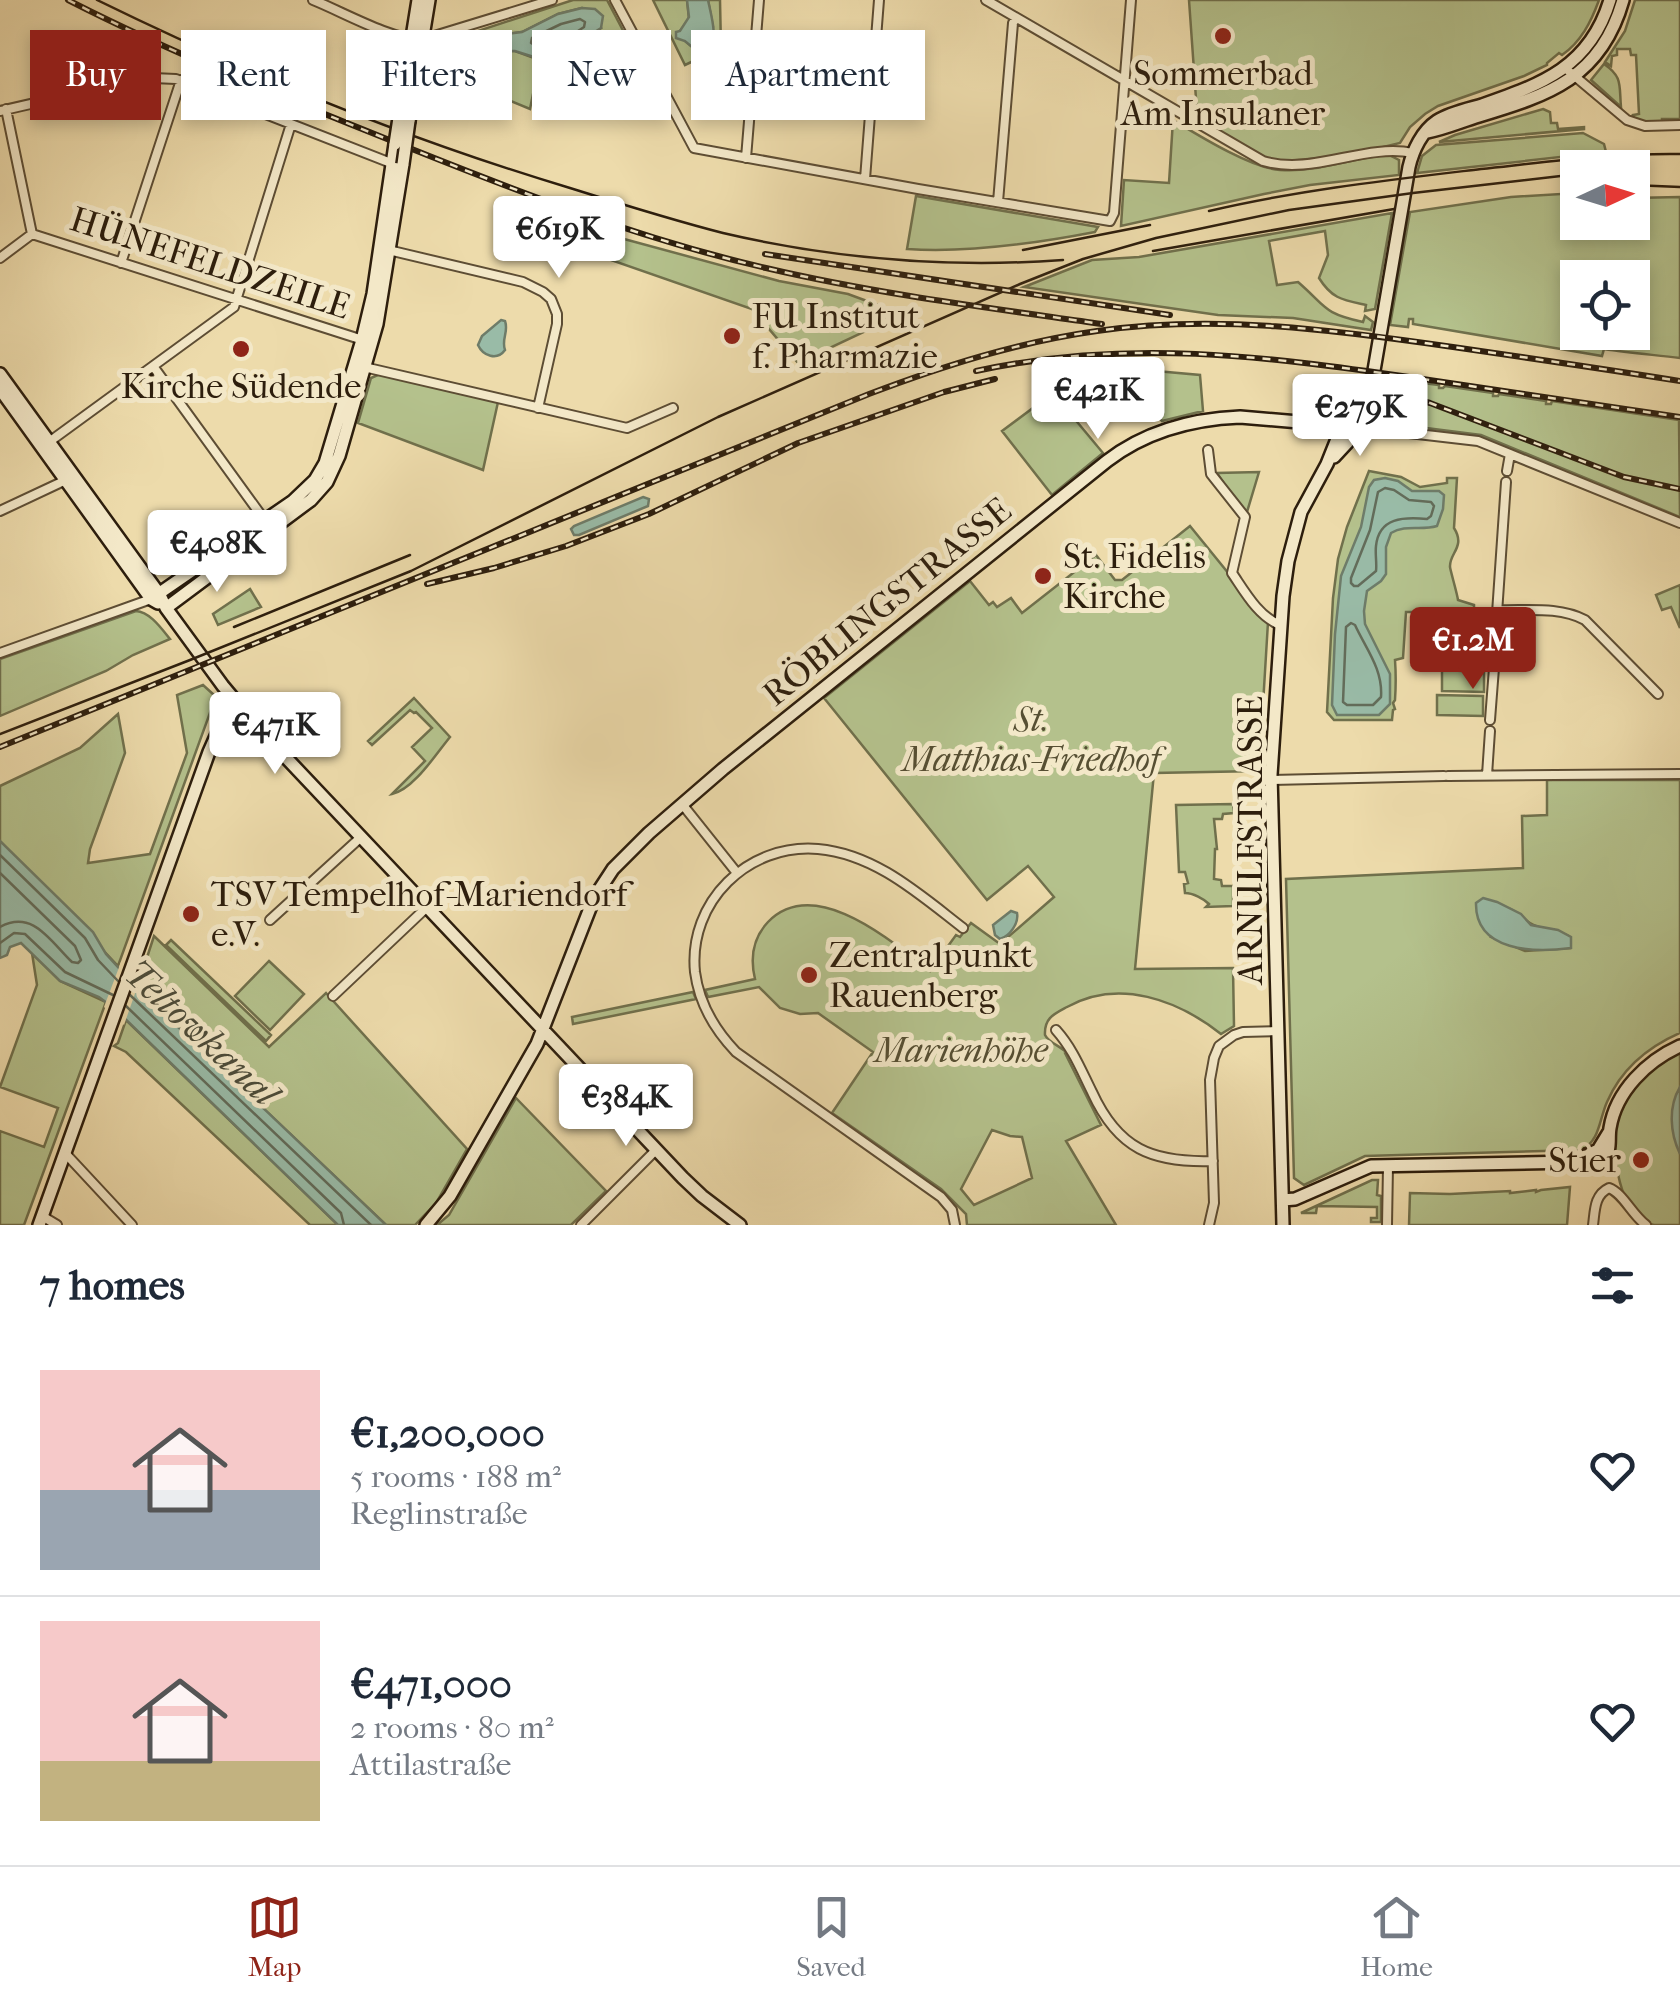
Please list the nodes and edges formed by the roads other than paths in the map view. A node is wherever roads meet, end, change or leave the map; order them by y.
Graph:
1 (313, 0) edge
2 (418, 0) edge
3 (429, 0) edge
4 (550, 0) edge
5 (616, 0) edge
6 (759, 0) edge
7 (879, 0) edge
8 (986, 0) edge
9 (1131, 0) edge
10 (1610, 0) edge
11 (1622, 0) edge
12 (1016, 18) junction
13 (390, 30) edge
14 (416, 30) edge
15 (419, 30) edge
16 (450, 30) edge
17 (1570, 72) junction
18 (180, 80) junction
19 (1125, 81) junction
20 (3, 110) edge
21 (404, 120) edge
22 (292, 124) junction
23 (1680, 124) edge
24 (1413, 154) junction
25 (746, 158) junction
26 (398, 164) junction
27 (865, 179) junction
28 (998, 202) junction
29 (32, 234) junction
30 (385, 249) junction
31 (0, 258) edge
32 (121, 263) junction
33 (236, 300) junction
34 (367, 341) junction
35 (153, 366) junction
36 (360, 366) junction
37 (0, 374) edge
38 (0, 389) edge
39 (538, 408) junction
40 (673, 408) dead end
41 (1351, 427) junction
42 (49, 442) junction
43 (1208, 450) dead end
44 (1510, 454) junction
45 (1507, 471) dead end
46 (69, 477) junction
47 (1506, 482) dead end
48 (0, 511) edge
49 (1680, 523) edge
50 (268, 525) junction
51 (156, 597) junction
52 (166, 608) junction
53 (1497, 610) junction
54 (1280, 624) junction
55 (0, 653) edge
56 (1494, 657) dead end
57 (1494, 668) dead end
58 (1658, 694) dead end
59 (236, 702) junction
60 (1490, 720) dead end
61 (1490, 731) dead end
62 (1680, 774) edge
63 (1487, 775) junction
64 (1272, 780) junction
65 (682, 804) junction
66 (360, 838) junction
67 (737, 872) junction
68 (426, 908) junction
69 (270, 920) dead end
70 (963, 928) dead end
71 (332, 996) dead end
72 (1056, 1030) dead end
73 (1278, 1031) junction
74 (542, 1032) junction
75 (1680, 1046) edge
76 (656, 1150) junction
77 (65, 1153) junction
78 (1213, 1162) junction
79 (1388, 1166) junction
80 (1283, 1200) junction
81 (40, 1221) edge
82 (58, 1225) edge
83 (132, 1225) edge
84 (426, 1225) edge
85 (581, 1225) edge
86 (740, 1225) edge
87 (956, 1225) edge
88 (1209, 1225) edge
89 (1283, 1225) edge
90 (1387, 1225) edge
91 (1593, 1225) edge
92 (1646, 1225) edge

1 - 13 street
2 - 14 main road
3 - 15 main road
4 - 16 street
5 - 25 street
6 - 25 street
7 - 27 street
8 - 12 street
9 - 19 street
10 - 17 main road
11 - 17 main road
12 - 19 street
12 - 28 street
17 - 23 street
17 - 24 main road
18 - 20 street
18 - 22 street
18 - 32 street
19 - 24 street
19 - 28 street
20 - 29 street
21 - 26 main road, bridge
22 - 26 street
22 - 33 street
24 - 41 main road, ARNULFSTRASSE
25 - 27 street
26 - 30 main road
27 - 28 street
29 - 31 street
29 - 32 street, HÜNEFELDZEILE
30 - 34 main road
30 - 39 street
32 - 33 street, HÜNEFELDZEILE
33 - 34 street, HÜNEFELDZEILE
33 - 35 street
34 - 36 main road
35 - 42 street
35 - 50 street
36 - 39 street
36 - 50 main road
37 - 42 main road
38 - 46 main road
39 - 40 street
41 - 44 street, RÖBLINGSTRASSE
41 - 54 main road, ARNULFSTRASSE
41 - 65 main road, RÖBLINGSTRASSE
42 - 46 main road
43 - 54 street
44 - 45 street
44 - 49 street, RÖBLINGSTRASSE
46 - 48 street
46 - 51 main road
47 - 53 street
50 - 51 main road
50 - 52 main road
51 - 52 main road
51 - 55 street
52 - 59 main road
53 - 56 street
53 - 58 street
54 - 64 main road, ARNULFSTRASSE
57 - 60 street
59 - 66 main road
59 - 77 main road
61 - 63 street
62 - 63 street
63 - 64 street
64 - 73 main road, ARNULFSTRASSE
65 - 67 street
65 - 74 main road, RÖBLINGSTRASSE
66 - 68 main road
66 - 69 street
67 - 70 street
67 - 87 street
68 - 71 street
68 - 74 main road
72 - 78 street
73 - 78 street
73 - 80 main road, ARNULFSTRASSE
74 - 76 main road
74 - 84 main road, RÖBLINGSTRASSE
75 - 79 main road
76 - 85 street
76 - 86 main road
77 - 81 main road
77 - 83 street
78 - 88 street
79 - 80 main road
79 - 90 street
80 - 89 main road, ARNULFSTRASSE
81 - 82 street
91 - 92 street

